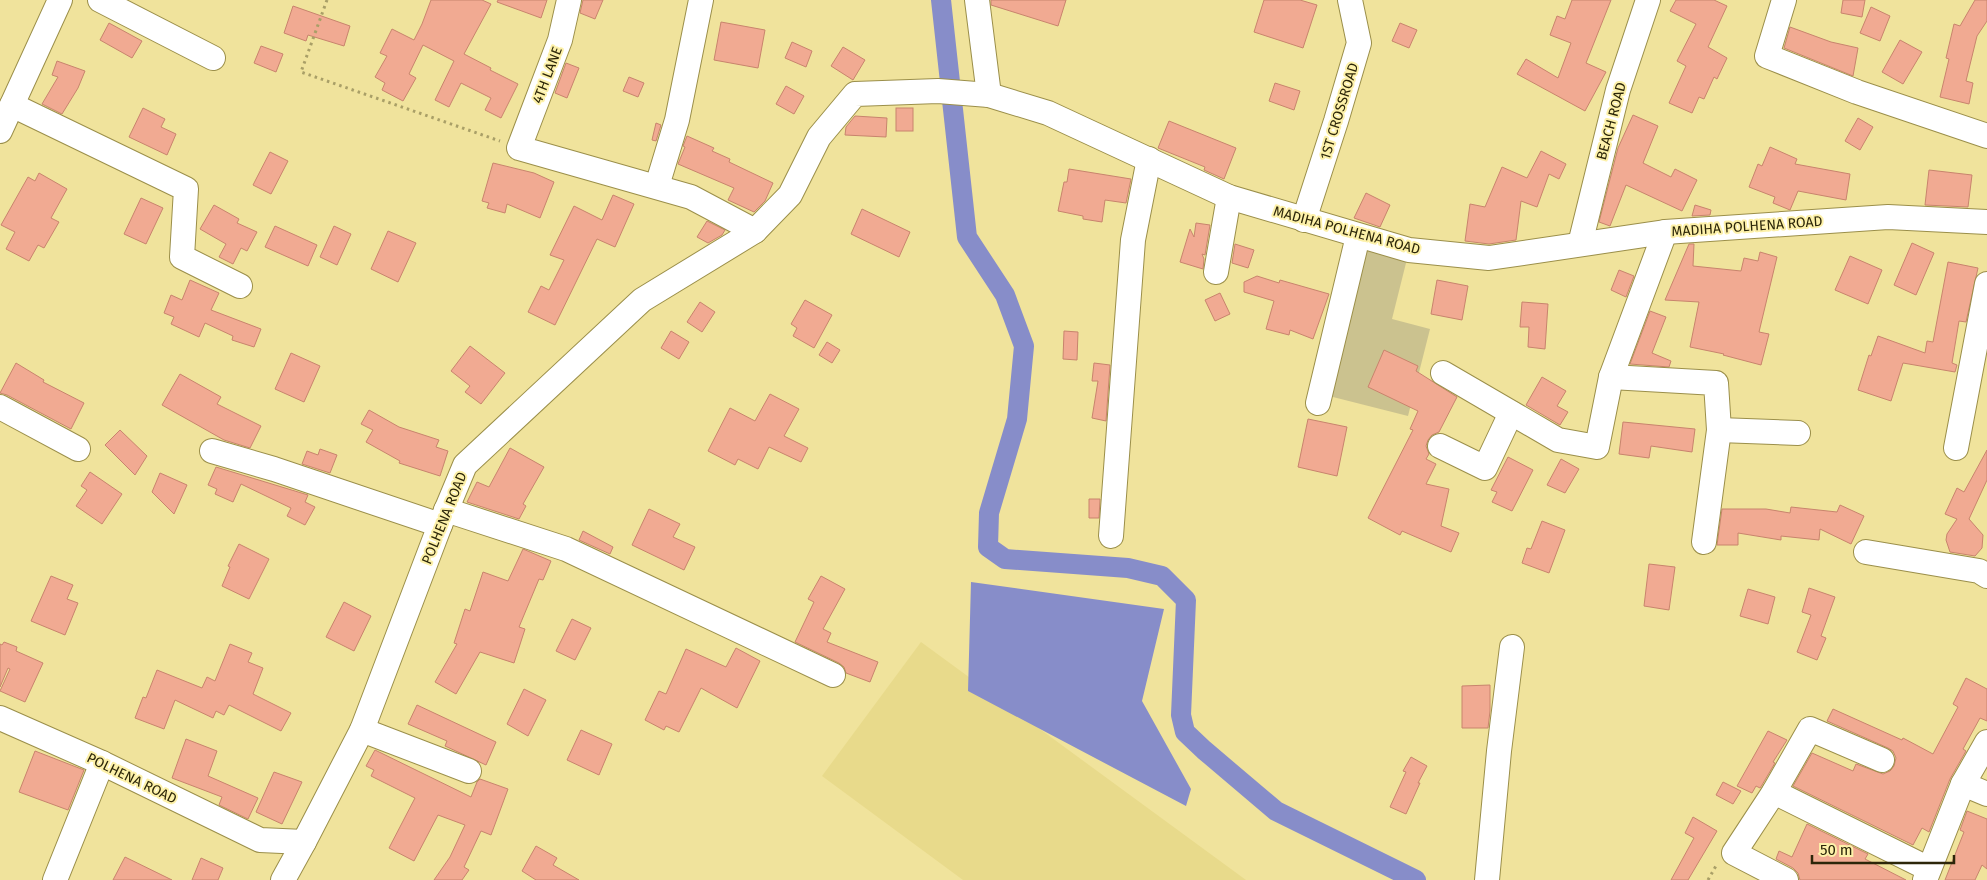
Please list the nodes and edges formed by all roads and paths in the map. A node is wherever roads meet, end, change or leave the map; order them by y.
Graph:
1 (100, 0) edge
2 (328, 0) edge
3 (569, 0) edge
4 (701, 0) edge
5 (977, 0) edge
6 (1350, 0) edge
7 (1648, 0) edge
8 (1784, 0) edge
9 (58, 1) edge
10 (213, 58) dead end
11 (938, 91) joint
12 (980, 95) junction
13 (12, 105) junction
14 (0, 131) edge
15 (1987, 136) edge
16 (519, 148) junction
17 (1148, 159) junction
18 (657, 186) junction
19 (1229, 197) junction
20 (1304, 220) junction
21 (1987, 222) edge
22 (755, 231) junction
23 (1665, 232) junction
24 (1358, 236) junction
25 (1580, 244) junction
26 (1216, 272) dead end
27 (1987, 284) edge
28 (240, 286) dead end
29 (1443, 373) dead end
30 (1611, 377) junction
31 (1318, 403) dead end
32 (0, 407) edge
33 (1511, 413) junction
34 (1719, 430) junction
35 (1798, 433) dead end
36 (1440, 446) dead end
37 (78, 448) dead end
38 (1956, 448) dead end
39 (212, 451) dead end
40 (443, 517) junction
41 (1111, 536) dead end
42 (1704, 542) dead end
43 (1866, 552) dead end
44 (1987, 576) edge
45 (1512, 647) dead end
46 (833, 675) dead end
47 (0, 718) edge
48 (362, 730) junction
49 (1987, 742) edge
50 (1882, 760) dead end
51 (102, 763) junction
52 (469, 771) dead end
53 (1963, 784) junction
54 (1774, 792) junction
55 (1987, 794) edge
56 (304, 842) junction
57 (1927, 875) edge
58 (55, 880) edge
59 (283, 880) edge
60 (1487, 880) edge
61 (1786, 880) edge

1 - 10 street
2 - 16 path
3 - 16 street, 4TH LANE
4 - 18 street
5 - 12 street
6 - 20 street, 1ST CROSSROAD
7 - 25 street, BEACH ROAD
8 - 15 street
9 - 13 street
11 - 12 street, MADIHA POLHENA ROAD
11 - 22 street, POLHENA ROAD
12 - 17 street, MADIHA POLHENA ROAD
13 - 14 street
13 - 28 street
16 - 18 street
17 - 19 street, MADIHA POLHENA ROAD
17 - 41 street
18 - 22 street
19 - 20 street, MADIHA POLHENA ROAD
19 - 26 street
20 - 24 street, MADIHA POLHENA ROAD
21 - 23 street, MADIHA POLHENA ROAD
22 - 40 street, POLHENA ROAD
23 - 25 street, MADIHA POLHENA ROAD
23 - 30 street
24 - 25 street, MADIHA POLHENA ROAD
24 - 31 street
27 - 38 street
29 - 33 street
30 - 33 street
30 - 34 street
32 - 37 street
33 - 36 street
34 - 35 street
34 - 42 street
39 - 40 street
40 - 46 street
40 - 48 street, POLHENA ROAD
43 - 44 street
45 - 60 street
47 - 51 street, POLHENA ROAD
48 - 52 street
48 - 56 street, POLHENA ROAD
49 - 53 street
50 - 54 street
51 - 56 street, POLHENA ROAD
51 - 58 street
53 - 55 street
53 - 57 street
54 - 57 street
54 - 61 street
56 - 59 street

